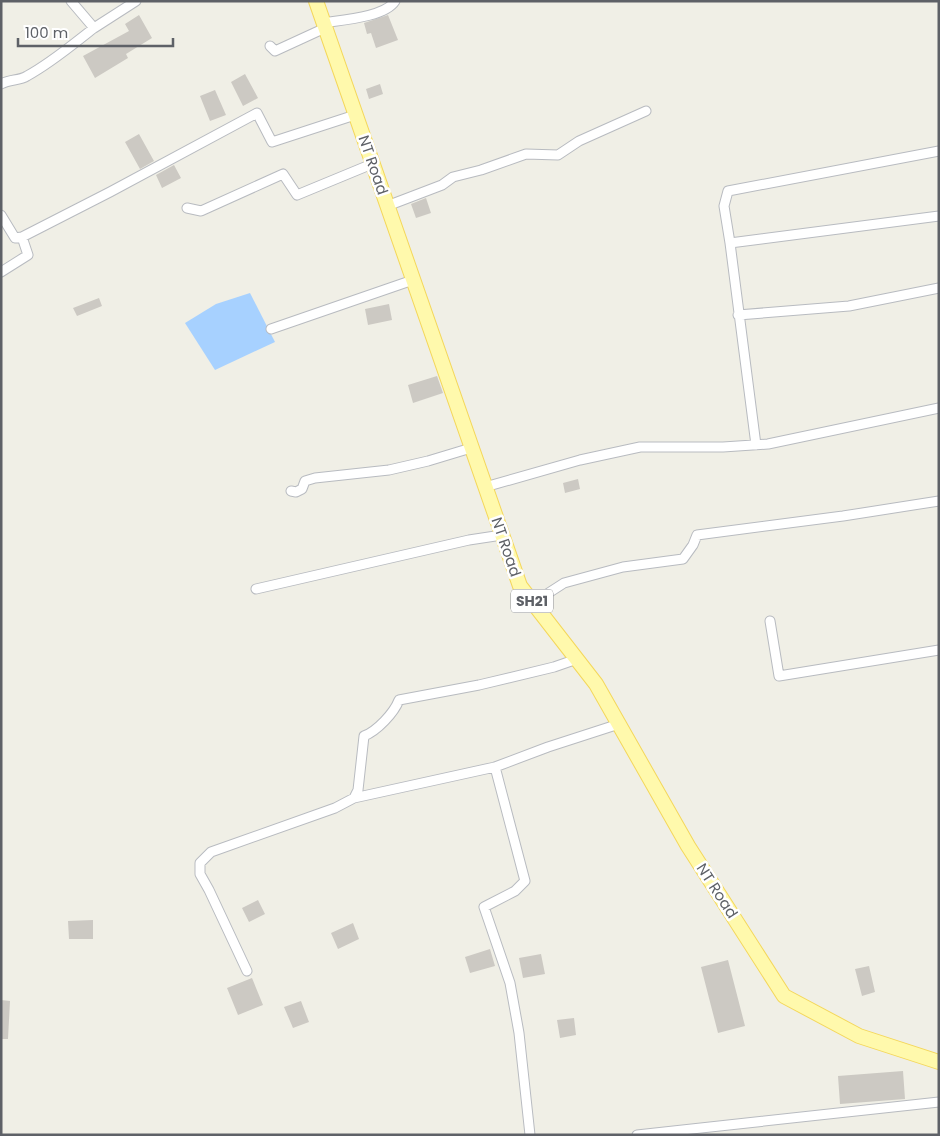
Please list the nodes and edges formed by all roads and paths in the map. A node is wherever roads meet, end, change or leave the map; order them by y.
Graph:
1 (71, 1) edge
2 (136, 1) edge
3 (316, 1) edge
4 (395, 1) edge
5 (324, 26) junction
6 (94, 28) junction
7 (270, 46) dead end
8 (1, 84) edge
9 (646, 111) dead end
10 (355, 115) junction
11 (939, 151) edge
12 (372, 164) junction
13 (387, 206) junction
14 (187, 208) dead end
15 (1, 215) edge
16 (939, 216) edge
17 (22, 237) junction
18 (730, 243) junction
19 (1, 272) edge
20 (413, 280) junction
21 (939, 288) edge
22 (738, 315) junction
23 (271, 329) dead end
24 (939, 408) edge
25 (756, 445) junction
26 (472, 448) junction
27 (485, 487) junction
28 (291, 491) dead end
29 (939, 501) edge
30 (502, 534) junction
31 (256, 589) dead end
32 (533, 603) junction
33 (770, 621) dead end
34 (939, 650) edge
35 (577, 659) junction
36 (619, 724) junction
37 (495, 767) junction
38 (354, 798) junction
39 (247, 971) dead end
40 (939, 1062) edge
41 (939, 1102) edge
42 (530, 1135) edge
43 (637, 1135) edge

1 - 6 street
2 - 6 street
3 - 5 main road, NT Road / SH21
4 - 5 street
5 - 7 street
5 - 10 main road, NT Road / SH21
6 - 8 street
9 - 13 street
10 - 12 main road, NT Road / SH21
10 - 17 street
11 - 18 street
12 - 13 main road, NT Road / SH21
12 - 14 street
13 - 20 main road, NT Road / SH21
15 - 17 street
16 - 18 street
17 - 19 street
18 - 22 street
20 - 23 street
20 - 26 main road, NT Road / SH21
21 - 22 street
22 - 25 street
24 - 25 street
25 - 27 street
26 - 27 main road, NT Road / SH21
26 - 28 street
27 - 30 main road, NT Road / SH21
29 - 32 street
30 - 31 street
30 - 32 main road, NT Road / SH21
32 - 35 main road, NT Road / SH21
33 - 34 street
35 - 36 main road, NT Road / SH21
35 - 38 street
36 - 37 street
36 - 40 main road, NT Road / SH21
37 - 38 street
37 - 42 street
38 - 39 street
41 - 43 street

